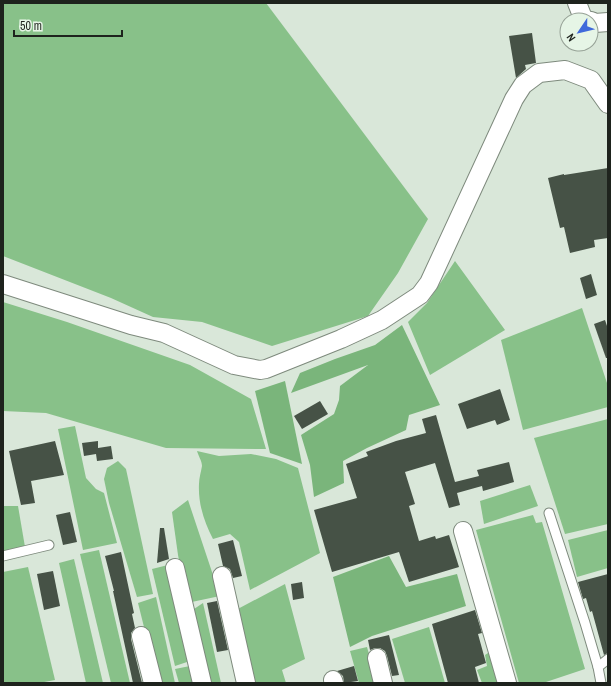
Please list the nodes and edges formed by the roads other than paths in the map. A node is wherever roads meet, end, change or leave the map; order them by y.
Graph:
1 (608, 104) edge
2 (3, 284) edge
3 (549, 513) dead end
4 (463, 531) dead end
5 (49, 546) dead end
6 (3, 556) edge
7 (175, 568) dead end
8 (222, 576) dead end
9 (141, 636) dead end
10 (377, 658) dead end
11 (608, 659) edge
12 (598, 667) junction
13 (153, 683) edge
14 (202, 683) edge
15 (246, 683) edge
16 (383, 683) edge
17 (507, 683) edge
18 (601, 683) edge

1 - 2 street
3 - 12 lane
4 - 17 street
5 - 6 lane
7 - 14 street
8 - 15 street
9 - 13 street
10 - 16 street
11 - 12 lane
12 - 18 lane

